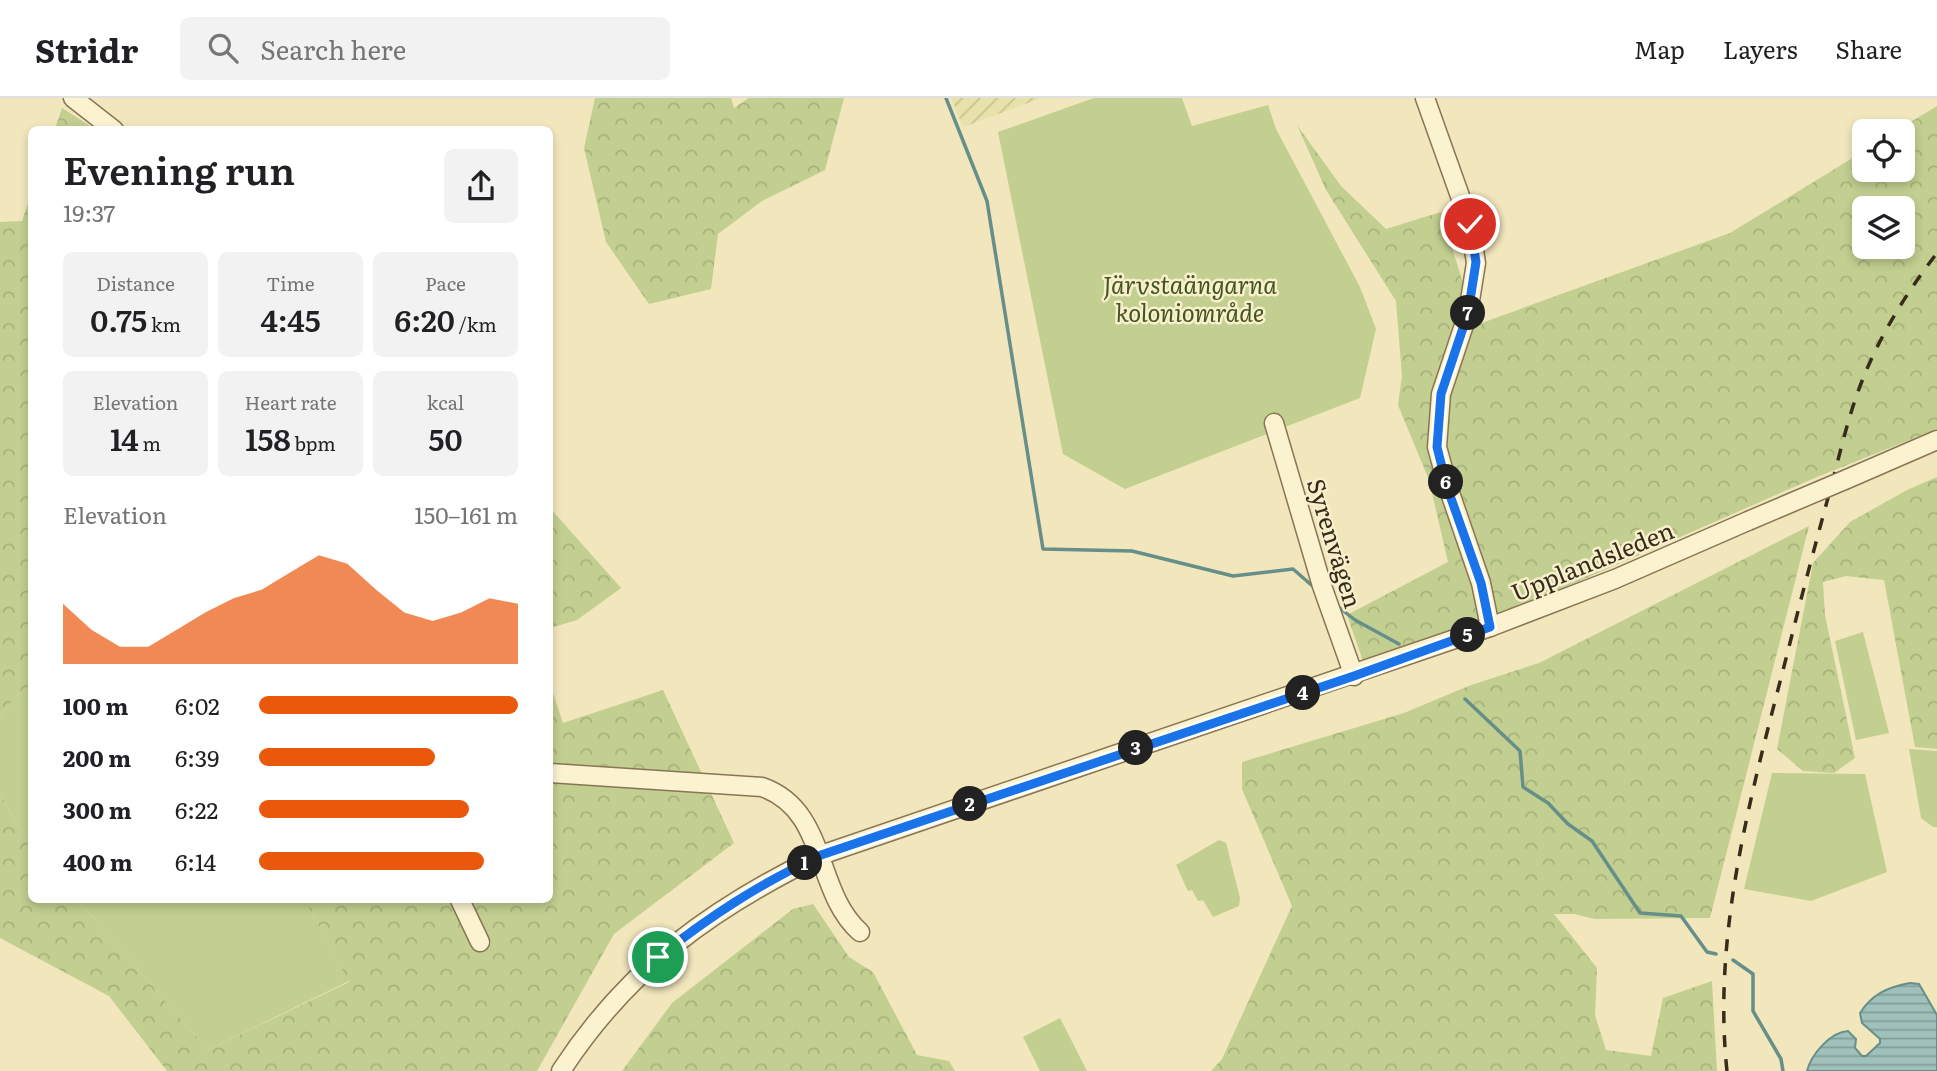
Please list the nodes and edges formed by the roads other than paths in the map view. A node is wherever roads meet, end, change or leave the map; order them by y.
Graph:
1 (73, 98) edge
2 (1425, 98) edge
3 (109, 126) edge
4 (1274, 423) dead end
5 (1937, 440) edge
6 (1490, 627) junction
7 (1354, 676) junction
8 (553, 774) edge
9 (821, 855) junction
10 (461, 903) edge
11 (860, 932) dead end
12 (480, 942) dead end
13 (561, 1071) edge

1 - 3 street
2 - 6 street
4 - 7 street, Syrenvägen
5 - 6 street, Upplandsleden, bridge
6 - 7 street, Upplandsleden
7 - 9 street, Upplandsleden
8 - 9 street
9 - 11 street
9 - 13 street, Upplandsleden
10 - 12 street

